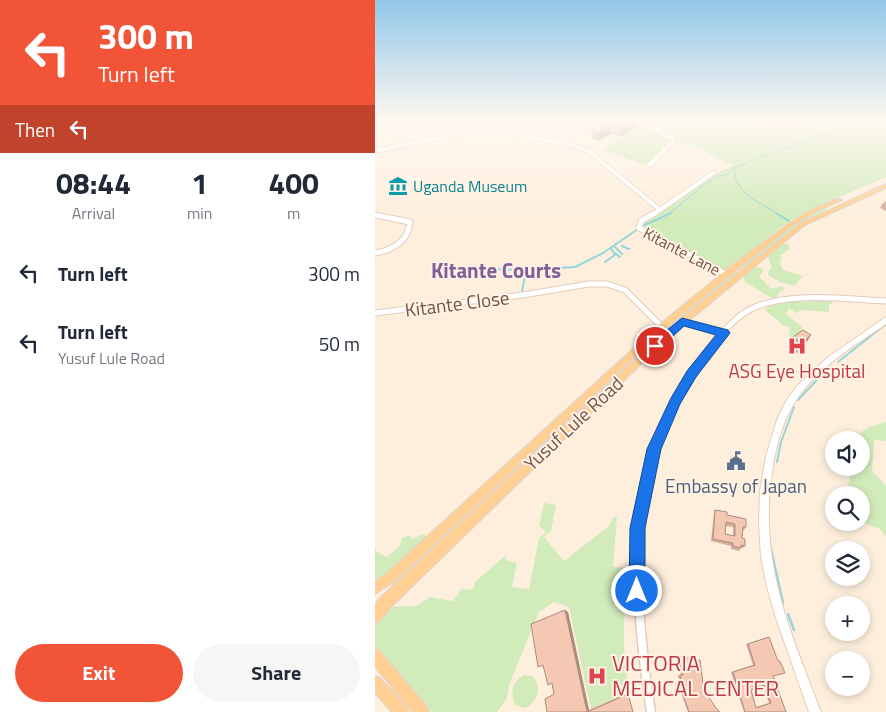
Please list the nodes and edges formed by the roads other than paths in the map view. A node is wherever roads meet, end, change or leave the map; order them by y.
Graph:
1 (591, 153) edge
2 (661, 153) edge
3 (650, 165) dead end
4 (713, 173) dead end
5 (886, 180) edge
6 (886, 186) edge
7 (829, 208) junction
8 (660, 210) junction
9 (375, 215) edge
10 (375, 253) edge
11 (726, 274) junction
12 (886, 301) edge
13 (375, 312) edge
14 (886, 320) edge
15 (682, 322) junction
16 (662, 327) junction
17 (724, 333) junction
18 (637, 355) junction
19 (516, 460) junction
20 (524, 470) junction
21 (482, 492) junction
22 (490, 502) junction
23 (375, 588) edge
24 (375, 616) edge
25 (375, 656) edge
26 (375, 683) edge
27 (402, 712) edge
28 (422, 712) edge
29 (651, 712) edge
30 (815, 712) edge

1 - 8 street, Kitante Lane
2 - 3 street
4 - 8 street
5 - 7 main road, Yusuf Lule Road
6 - 7 main road, Yusuf Lule Road
7 - 11 main road, Yusuf Lule Road
7 - 15 main road, Yusuf Lule Road
8 - 11 street, Kitante Lane
9 - 10 street
11 - 16 main road, Yusuf Lule Road
12 - 17 street
13 - 16 street, Kitante Close
14 - 30 main road
15 - 17 street
15 - 18 main road, Yusuf Lule Road
16 - 18 main road, Yusuf Lule Road
17 - 29 street
18 - 19 main road, Yusuf Lule Road
18 - 20 main road, Yusuf Lule Road
19 - 20 main road
19 - 21 main road, Yusuf Lule Road
20 - 22 main road, Yusuf Lule Road
21 - 22 main road
21 - 23 main road, Yusuf Lule Road
22 - 24 main road, Yusuf Lule Road
25 - 28 main road
26 - 27 main road

